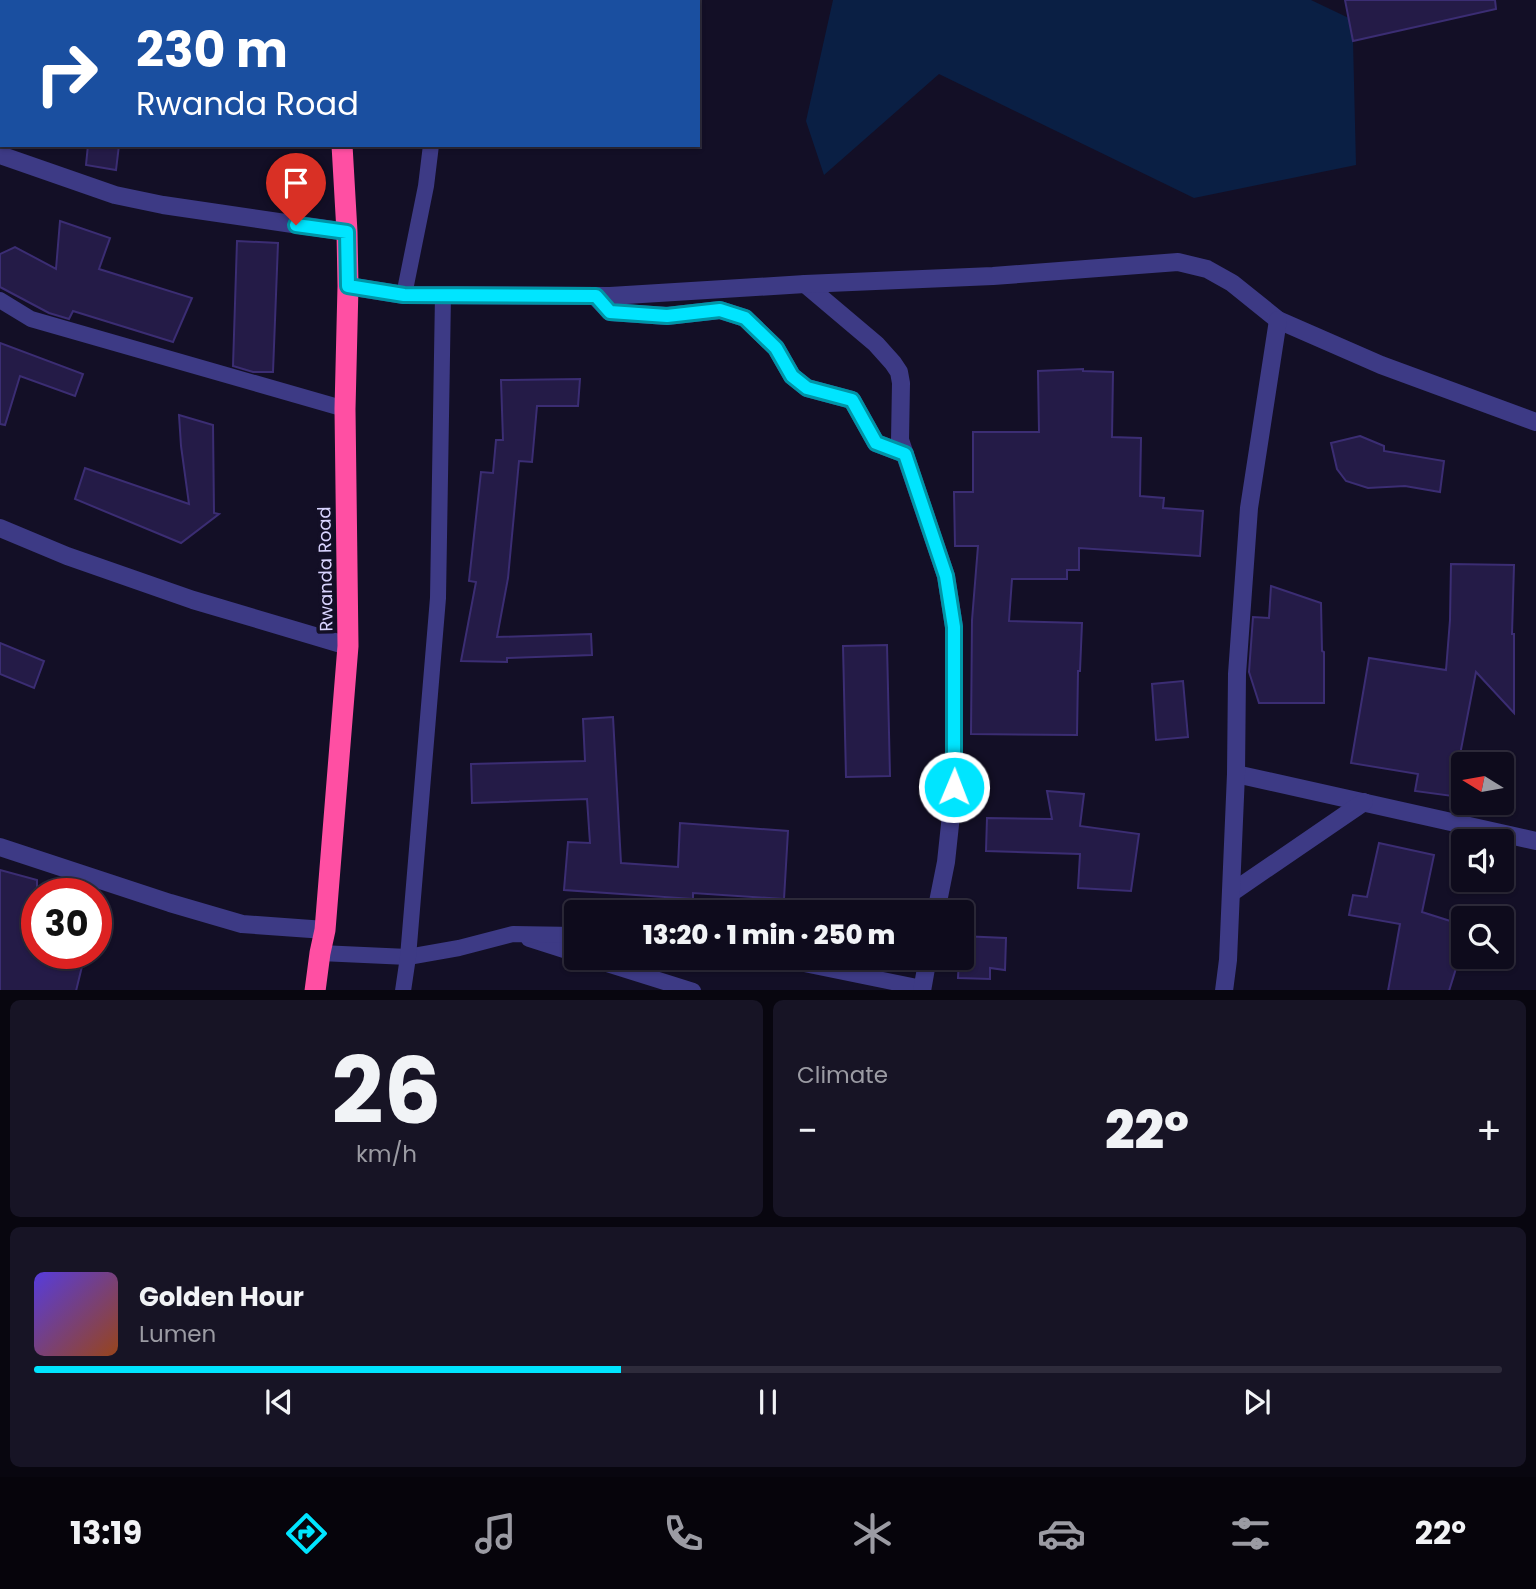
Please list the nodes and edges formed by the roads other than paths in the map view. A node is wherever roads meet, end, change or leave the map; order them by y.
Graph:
1 (342, 147) edge
2 (431, 147) edge
3 (0, 155) edge
4 (347, 232) junction
5 (805, 284) junction
6 (348, 286) junction
7 (404, 295) junction
8 (443, 295) junction
9 (596, 296) junction
10 (0, 300) edge
11 (1278, 320) junction
12 (345, 409) junction
13 (1536, 422) edge
14 (905, 454) junction
15 (0, 528) edge
16 (348, 646) junction
17 (1236, 774) junction
18 (1364, 802) junction
19 (1536, 841) edge
20 (0, 847) edge
21 (1231, 893) junction
22 (938, 900) edge
23 (325, 930) junction
24 (513, 934) junction
25 (564, 935) edge
26 (564, 950) edge
27 (320, 953) junction
28 (408, 957) junction
29 (628, 970) edge
30 (832, 970) edge
31 (926, 970) edge
32 (922, 989) edge
33 (315, 990) edge
34 (403, 990) edge
35 (694, 990) edge
36 (1224, 990) edge

1 - 4 highway, Rwanda Road
2 - 7 lane
3 - 4 street
4 - 6 highway, Rwanda Road
5 - 9 street
5 - 11 street
5 - 14 street
6 - 7 street
6 - 12 highway, Rwanda Road
7 - 8 street
8 - 9 street
8 - 28 lane
9 - 14 street
10 - 12 lane
11 - 13 street
11 - 17 street
12 - 16 highway, Rwanda Road
14 - 22 street
15 - 16 street
16 - 23 highway, Rwanda Road
17 - 18 street
17 - 21 street
18 - 19 street
18 - 21 street
20 - 23 street
21 - 36 street
23 - 27 highway, Rwanda Road
24 - 25 lane
24 - 26 lane
24 - 28 lane
27 - 28 lane
27 - 33 highway, Rwanda Road
28 - 34 lane
29 - 35 lane
30 - 32 lane
31 - 32 street

